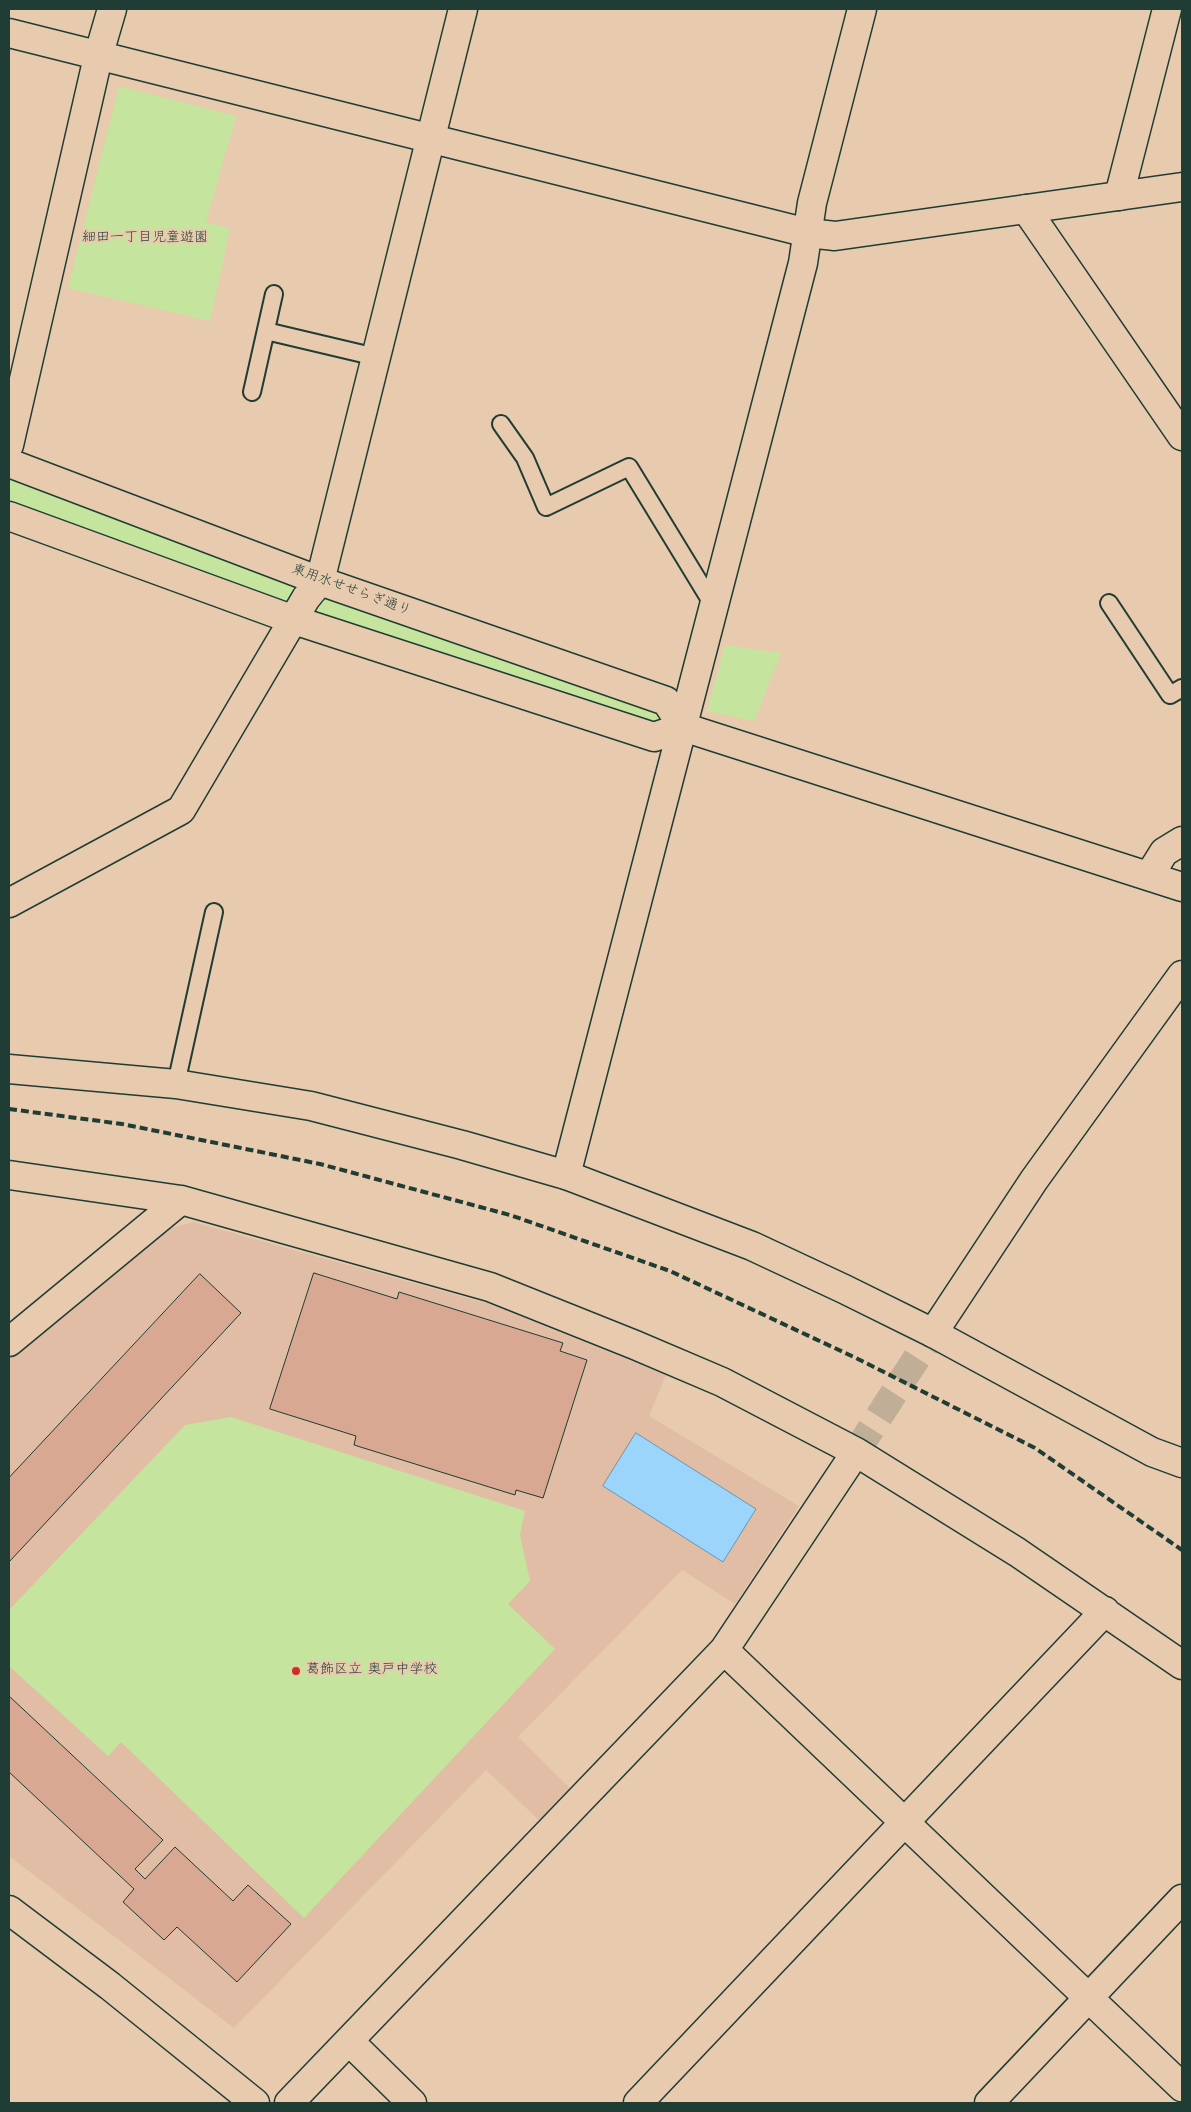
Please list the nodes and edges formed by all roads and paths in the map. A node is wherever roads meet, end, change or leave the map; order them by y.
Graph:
1 (112, 9) edge
2 (463, 9) edge
3 (862, 9) edge
4 (1168, 9) edge
5 (9, 33) edge
6 (98, 56) junction
7 (431, 140) junction
8 (1182, 187) edge
9 (1119, 196) junction
10 (1026, 209) junction
11 (808, 233) junction
12 (274, 294) dead end
13 (266, 331) junction
14 (376, 357) junction
15 (252, 392) dead end
16 (501, 424) dead end
17 (1182, 436) edge
18 (9, 445) edge
19 (9, 463) edge
20 (9, 516) edge
21 (320, 581) junction
22 (1109, 604) dead end
23 (714, 608) junction
24 (294, 620) junction
25 (1182, 688) edge
26 (683, 727) junction
27 (1182, 842) edge
28 (1149, 876) junction
29 (1182, 887) edge
30 (9, 903) edge
31 (214, 912) dead end
32 (1182, 975) edge
33 (9, 1069) edge
34 (176, 1084) junction
35 (566, 1175) junction
36 (9, 1176) edge
37 (181, 1200) junction
38 (933, 1333) junction
39 (9, 1342) edge
40 (856, 1452) junction
41 (1182, 1463) edge
42 (1105, 1611) junction
43 (724, 1650) junction
44 (1182, 1665) edge
45 (905, 1823) junction
46 (1182, 1899) edge
47 (9, 1910) edge
48 (1089, 1999) junction
49 (349, 2041) junction
50 (1182, 2087) edge
51 (255, 2103) edge
52 (289, 2103) edge
53 (412, 2103) edge
54 (638, 2103) edge
55 (989, 2103) edge

1 - 6 street
2 - 7 street
3 - 11 street
4 - 9 street
5 - 6 street
6 - 7 street
6 - 18 street
7 - 11 street
7 - 14 street
8 - 9 street
9 - 10 street
10 - 11 street
10 - 17 street
11 - 23 street
12 - 13 lane
13 - 14 lane
13 - 15 lane
14 - 21 street
16 - 23 lane
19 - 21 street, 東用水せせらぎ通り
20 - 24 street
21 - 24 street
21 - 26 street, 東用水せせらぎ通り
22 - 25 lane
23 - 26 street
24 - 26 street
24 - 30 street
26 - 28 street
26 - 35 street
27 - 28 street
28 - 29 street
31 - 34 lane
32 - 38 street
33 - 34 street
34 - 35 street
35 - 38 street
36 - 37 street
37 - 39 street
37 - 40 street
38 - 41 street
40 - 42 street
40 - 43 street
42 - 44 street
42 - 45 street
43 - 45 street
43 - 49 street
45 - 48 street
45 - 54 street
46 - 48 street
47 - 51 street
48 - 50 street
48 - 55 street
49 - 52 street
49 - 53 street

